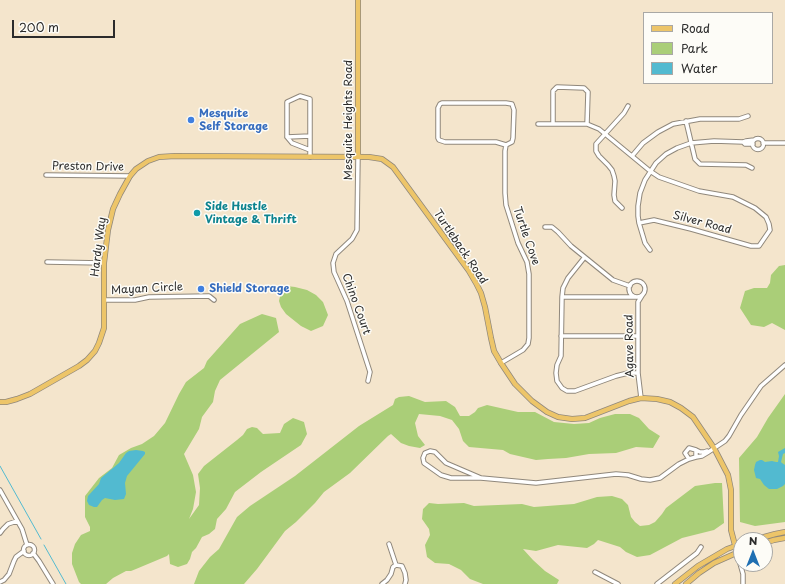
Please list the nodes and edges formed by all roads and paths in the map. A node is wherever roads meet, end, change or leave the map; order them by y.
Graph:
1 (358, 0) edge
2 (628, 106) dead end
3 (748, 116) dead end
4 (686, 121) junction
5 (538, 124) dead end
6 (553, 124) junction
7 (587, 124) junction
8 (606, 134) junction
9 (310, 136) junction
10 (287, 137) junction
11 (754, 142) junction
12 (691, 143) junction
13 (763, 143) junction
14 (785, 143) edge
15 (506, 145) junction
16 (310, 150) junction
17 (632, 156) junction
18 (310, 157) junction
19 (358, 157) junction
20 (752, 168) dead end
21 (650, 171) junction
22 (46, 175) dead end
23 (130, 176) junction
24 (622, 208) dead end
25 (639, 223) junction
26 (545, 227) dead end
27 (352, 239) joint
28 (650, 250) dead end
29 (584, 258) junction
30 (47, 262) dead end
31 (104, 263) junction
32 (630, 286) junction
33 (643, 294) junction
34 (562, 297) junction
35 (636, 297) junction
36 (104, 300) junction
37 (214, 300) dead end
38 (561, 336) junction
39 (638, 336) junction
40 (501, 363) junction
41 (785, 365) edge
42 (638, 373) junction
43 (368, 381) dead end
44 (641, 398) junction
45 (0, 402) edge
46 (714, 448) junction
47 (696, 450) junction
48 (685, 453) junction
49 (696, 457) junction
50 (689, 459) junction
51 (679, 464) junction
52 (481, 478) junction
53 (0, 490) edge
54 (18, 521) junction
55 (785, 532) edge
56 (0, 533) edge
57 (773, 535) edge
58 (733, 538) edge
59 (785, 538) edge
60 (773, 540) edge
61 (27, 544) junction
62 (389, 544) dead end
63 (701, 547) dead end
64 (733, 548) edge
65 (24, 552) junction
66 (33, 553) junction
67 (733, 555) edge
68 (396, 565) junction
69 (595, 572) dead end
70 (743, 572) edge
71 (0, 582) edge
72 (53, 584) edge
73 (382, 584) edge
74 (405, 584) edge
75 (618, 584) edge
76 (657, 584) edge
77 (675, 584) edge
78 (686, 584) edge
79 (743, 584) edge

1 - 19 main road, Mesquite Heights Road
2 - 8 street
3 - 4 street
4 - 12 street
4 - 17 street
5 - 6 street
6 - 7 street
6 - 7 street
7 - 8 street
8 - 17 street
8 - 24 street
9 - 10 street
9 - 10 street
9 - 16 street
10 - 16 street
11 - 12 street
11 - 13 street
11 - 13 street
12 - 20 street
12 - 21 street
13 - 14 street
15 - 15 street, Turtle Cove
15 - 40 street, Turtle Cove
16 - 18 street
17 - 21 street
18 - 19 main road, Hardy Way
18 - 23 main road, Hardy Way
19 - 27 street, Mesquite Heights Road
19 - 40 main road, Turtleback Road
21 - 25 street
21 - 25 street, Silver Road
22 - 23 street, Preston Drive
23 - 31 main road, Hardy Way
25 - 28 street
26 - 29 street
27 - 43 street, Chino Court
29 - 32 street
29 - 34 street
30 - 31 street
31 - 36 main road, Hardy Way
32 - 33 street
32 - 35 street
33 - 35 street
33 - 39 street, Agave Road
34 - 35 street
34 - 38 street
36 - 37 street, Mayan Circle
36 - 45 main road, Hardy Way
38 - 39 street
38 - 42 street
39 - 42 street, Agave Road
40 - 44 main road, Turtleback Road
41 - 46 street
42 - 44 street, Agave Road
44 - 46 main road, Turtleback Road
46 - 47 street
46 - 49 street
46 - 58 main road, Turtleback Road
47 - 48 street
47 - 49 street
48 - 50 street
48 - 51 street
49 - 50 street
50 - 51 street
51 - 52 street
52 - 52 street
53 - 54 street
54 - 56 street
54 - 61 street
55 - 57 main road
59 - 60 main road
61 - 65 street
61 - 66 street
62 - 68 street
63 - 76 street
64 - 77 main road
65 - 66 street
65 - 71 street
66 - 72 street
67 - 78 main road
68 - 73 street
68 - 74 street
69 - 75 street
70 - 79 street, Turtleback Road

